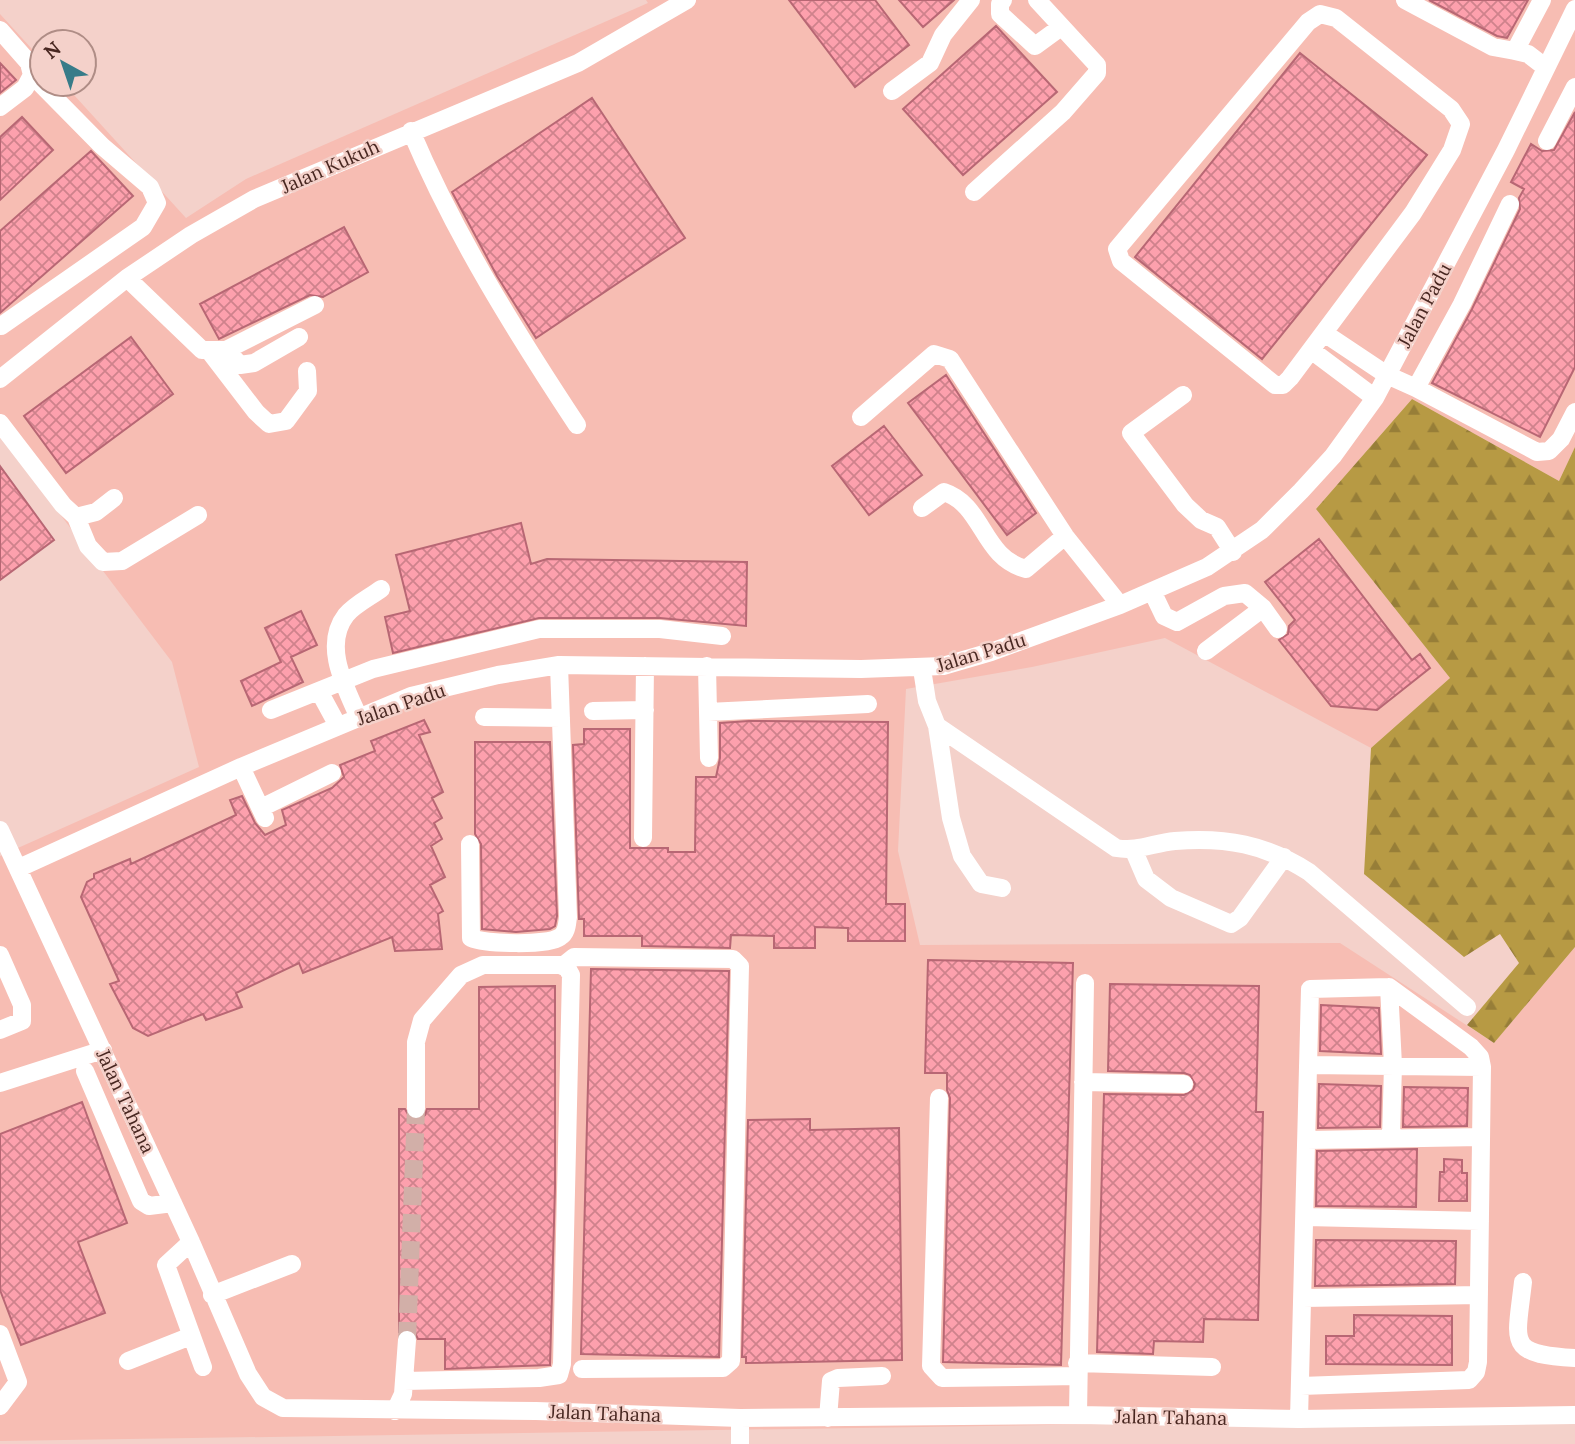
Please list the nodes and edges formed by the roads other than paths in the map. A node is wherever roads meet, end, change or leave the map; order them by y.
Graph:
1 (687, 0) edge
2 (971, 0) edge
3 (1003, 0) edge
4 (1037, 0) edge
5 (1405, 0) edge
6 (1542, 0) edge
7 (1575, 9) edge
8 (1061, 27) junction
9 (0, 30) edge
10 (1515, 51) junction
11 (28, 62) edge
12 (1545, 68) junction
13 (28, 82) edge
14 (1575, 87) edge
15 (892, 91) dead end
16 (55, 98) edge
17 (0, 107) edge
18 (411, 131) junction
19 (1547, 141) dead end
20 (974, 192) dead end
21 (1510, 204) dead end
22 (127, 278) junction
23 (1434, 287) junction
24 (1462, 304) junction
25 (315, 305) dead end
26 (1, 326) edge
27 (1324, 333) junction
28 (299, 337) dead end
29 (218, 351) junction
30 (1311, 351) junction
31 (307, 370) dead end
32 (1387, 375) junction
33 (0, 379) edge
34 (1416, 388) junction
35 (1183, 396) dead end
36 (1375, 398) junction
37 (1575, 412) edge
38 (861, 416) dead end
39 (0, 423) edge
40 (577, 425) dead end
41 (114, 498) dead end
42 (922, 508) dead end
43 (198, 515) dead end
44 (76, 517) junction
45 (1065, 536) junction
46 (1233, 552) junction
47 (381, 589) dead end
48 (1152, 591) junction
49 (1120, 605) junction
50 (1262, 608) junction
51 (1278, 629) dead end
52 (722, 636) dead end
53 (1206, 651) dead end
54 (559, 665) junction
55 (645, 666) junction
56 (706, 666) junction
57 (922, 669) junction
58 (343, 681) junction
59 (319, 691) junction
60 (868, 704) dead end
61 (271, 710) dead end
62 (645, 710) junction
63 (593, 711) dead end
64 (708, 712) junction
65 (484, 717) dead end
66 (359, 718) junction
67 (561, 718) junction
68 (338, 726) junction
69 (937, 726) junction
70 (709, 758) dead end
71 (242, 767) junction
72 (332, 773) dead end
73 (0, 830) edge
74 (643, 838) dead end
75 (470, 844) dead end
76 (1134, 851) junction
77 (1284, 857) junction
78 (19, 868) junction
79 (1002, 888) dead end
80 (0, 955) edge
81 (564, 965) junction
82 (1085, 983) dead end
83 (1389, 987) junction
84 (1467, 1007) dead end
85 (0, 1030) edge
86 (103, 1050) junction
87 (1308, 1065) junction
88 (1393, 1065) junction
89 (1482, 1067) junction
90 (85, 1072) dead end
91 (0, 1083) edge
92 (1083, 1083) junction
93 (1184, 1084) dead end
94 (939, 1098) dead end
95 (416, 1109) tunnel mouth
96 (1481, 1137) junction
97 (1391, 1138) junction
98 (1307, 1140) junction
99 (173, 1203) junction
100 (1306, 1217) junction
101 (1480, 1221) junction
102 (191, 1241) junction
103 (292, 1264) dead end
104 (1523, 1282) dead end
105 (212, 1295) junction
106 (1479, 1295) junction
107 (1303, 1298) junction
108 (0, 1334) edge
109 (191, 1336) junction
110 (407, 1340) tunnel mouth
111 (1575, 1358) edge
112 (128, 1361) dead end
113 (203, 1367) dead end
114 (1212, 1367) dead end
115 (582, 1368) dead end
116 (1078, 1370) junction
117 (882, 1376) dead end
118 (404, 1381) junction
119 (1301, 1386) junction
120 (0, 1406) edge
121 (396, 1411) junction
122 (1078, 1415) junction
123 (1575, 1415) edge
124 (828, 1418) junction
125 (740, 1419) junction
126 (1299, 1419) junction
127 (740, 1444) edge

1 - 18 street, Jalan Kukuh
2 - 15 street
3 - 8 street
4 - 8 street
5 - 10 street
6 - 10 street
7 - 12 street, Jalan Padu
8 - 20 street
9 - 11 street
10 - 12 street
12 - 23 street, Jalan Padu
13 - 17 street
14 - 19 street
16 - 26 street
18 - 22 street, Jalan Kukuh
18 - 40 street
21 - 24 street
22 - 29 street
22 - 33 street, Jalan Kukuh
23 - 24 street
23 - 32 street, Jalan Padu
24 - 34 street
25 - 29 street
27 - 30 street
27 - 30 street
27 - 32 street
28 - 29 street
29 - 31 street
30 - 36 street
32 - 34 street
32 - 36 street, Jalan Padu
34 - 37 street
35 - 46 street
36 - 46 street, Jalan Padu
38 - 45 street
39 - 44 street
41 - 44 street
42 - 45 street
43 - 44 street
45 - 49 street
46 - 48 street, Jalan Padu
47 - 58 street
48 - 49 street, Jalan Padu
48 - 50 street
49 - 57 street, Jalan Padu
50 - 51 street
50 - 53 street
52 - 58 street
54 - 55 street, Jalan Padu
54 - 66 street, Jalan Padu
54 - 67 street
55 - 56 street, Jalan Padu
55 - 62 street
56 - 57 street, Jalan Padu
56 - 64 street
57 - 69 street
58 - 59 street
58 - 66 street
59 - 61 street
59 - 68 street
60 - 64 street
62 - 63 street
62 - 74 street
64 - 70 street
65 - 67 street
66 - 68 street, Jalan Padu
67 - 75 street
68 - 71 street, Jalan Padu
69 - 76 street
69 - 79 street
71 - 72 street
71 - 78 street, Jalan Padu
73 - 78 street, Jalan Tahana
76 - 77 street
76 - 77 street
77 - 84 street
78 - 86 street, Jalan Tahana
80 - 85 street
81 - 95 street
81 - 115 street
81 - 118 street
82 - 92 street
83 - 87 street
83 - 88 street
83 - 89 street
86 - 91 street
86 - 99 street, Jalan Tahana
87 - 88 street
87 - 98 street
88 - 89 street
88 - 97 street
89 - 96 street
90 - 99 street
92 - 93 street
92 - 116 street
94 - 116 street
96 - 97 street
96 - 101 street
97 - 98 street
98 - 100 street
99 - 102 street, Jalan Tahana
100 - 101 street
100 - 107 street
101 - 106 street
102 - 105 street, Jalan Tahana
102 - 109 street
103 - 105 street
104 - 111 street
105 - 121 street, Jalan Tahana
106 - 107 street
106 - 119 street
107 - 119 street
108 - 120 street
109 - 112 street
109 - 113 street
110 - 118 street
114 - 116 street
116 - 122 street
117 - 124 street
118 - 121 street
119 - 126 street
121 - 125 street, Jalan Tahana
122 - 124 street, Jalan Tahana
122 - 126 street, Jalan Tahana
123 - 126 street, Jalan Tahana
124 - 125 street, Jalan Tahana
125 - 127 street

